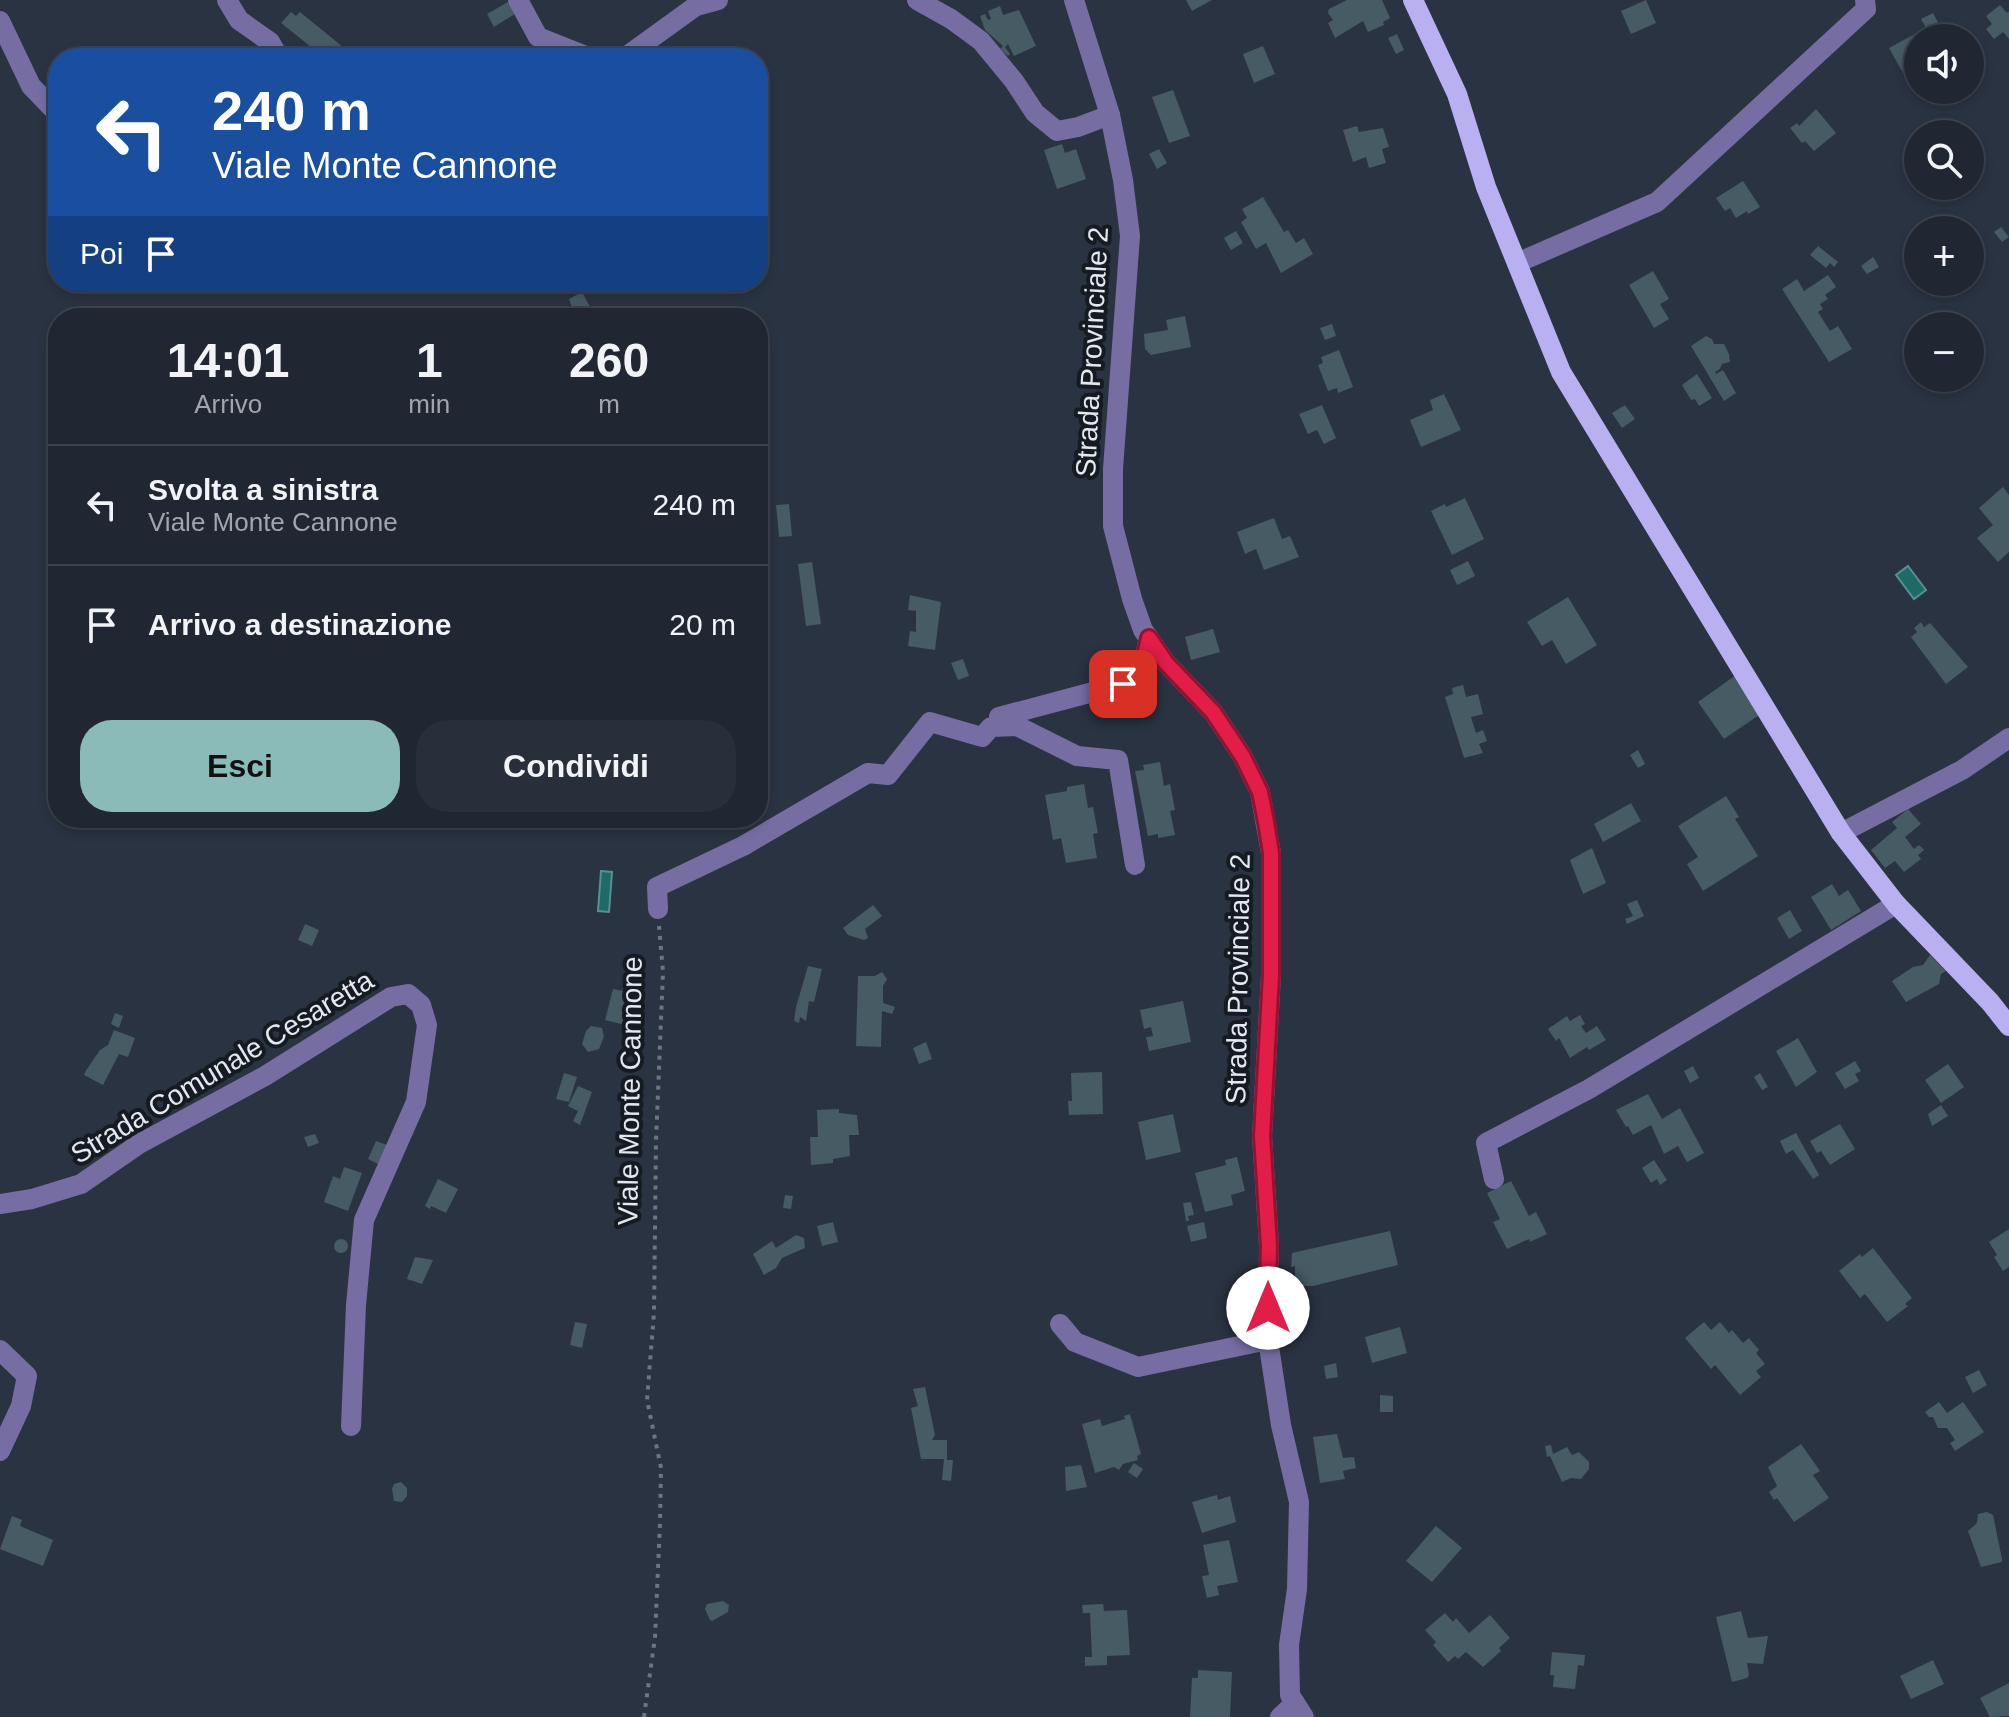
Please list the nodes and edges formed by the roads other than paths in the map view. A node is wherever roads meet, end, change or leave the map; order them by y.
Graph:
1 (227, 0) edge
2 (518, 0) edge
3 (718, 0) edge
4 (917, 0) edge
5 (1074, 0) edge
6 (1413, 0) edge
7 (1865, 0) edge
8 (0, 21) edge
9 (273, 48) edge
10 (566, 48) edge
11 (638, 48) edge
12 (48, 104) edge
13 (1110, 115) junction
14 (1517, 263) junction
15 (1149, 638) junction
16 (1018, 726) junction
17 (2009, 738) edge
18 (1841, 833) junction
19 (1135, 865) dead end
20 (1896, 904) junction
21 (658, 909) road end
22 (2009, 1026) edge
23 (1494, 1179) dead end
24 (0, 1204) edge
25 (1060, 1324) dead end
26 (1268, 1340) junction
27 (0, 1350) edge
28 (351, 1426) dead end
29 (0, 1451) edge
30 (1293, 1712) edge

1 - 9 street
2 - 10 street
3 - 11 street
4 - 13 street
5 - 13 street, Strada Provinciale 2
6 - 14 main road
7 - 14 street
8 - 12 street
13 - 15 street, Strada Provinciale 2
14 - 18 main road
15 - 16 street
15 - 26 street, Strada Provinciale 2
16 - 19 street
16 - 21 street
17 - 18 street
18 - 20 main road
20 - 22 main road
20 - 23 street
24 - 28 street, Strada Comunale Cesaretta
25 - 26 street
26 - 30 street, Strada Provinciale 2
27 - 29 street

